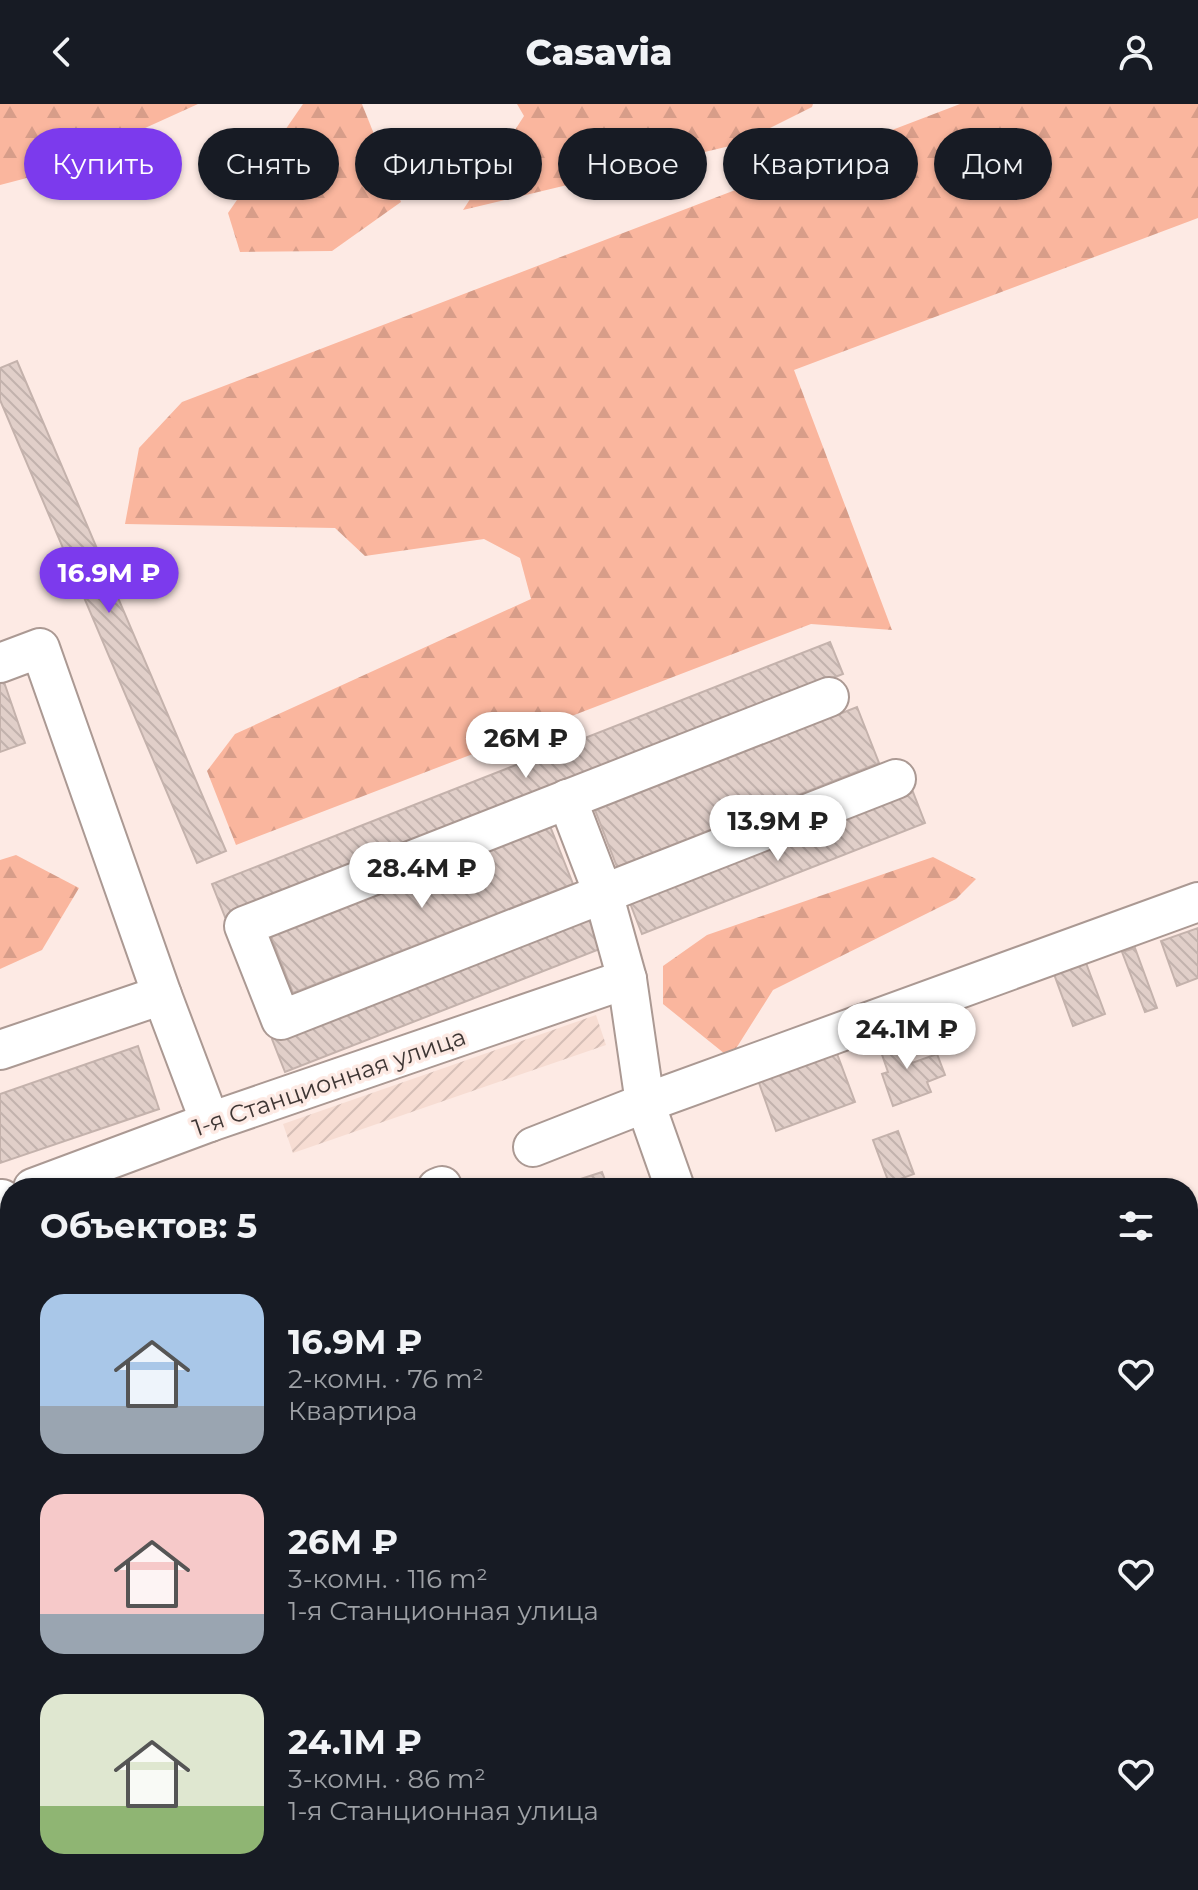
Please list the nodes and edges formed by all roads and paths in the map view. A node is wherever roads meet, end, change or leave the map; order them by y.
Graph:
1 (0, 663) edge
2 (829, 697) dead end
3 (896, 779) dead end
4 (567, 799) junction
5 (603, 893) junction
6 (1198, 902) edge
7 (627, 979) junction
8 (162, 995) junction
9 (0, 1050) edge
10 (645, 1103) junction
11 (210, 1122) junction
12 (533, 1147) dead end
13 (69, 1178) edge
14 (671, 1178) edge

1 - 8 street
2 - 4 street
3 - 5 street
4 - 5 street
4 - 5 street
5 - 7 street
6 - 10 street
7 - 10 street
7 - 11 street, 1-я Станционная улица
8 - 9 street
8 - 11 street
10 - 12 street
10 - 14 street
11 - 13 street, 1-я Станционная улица

